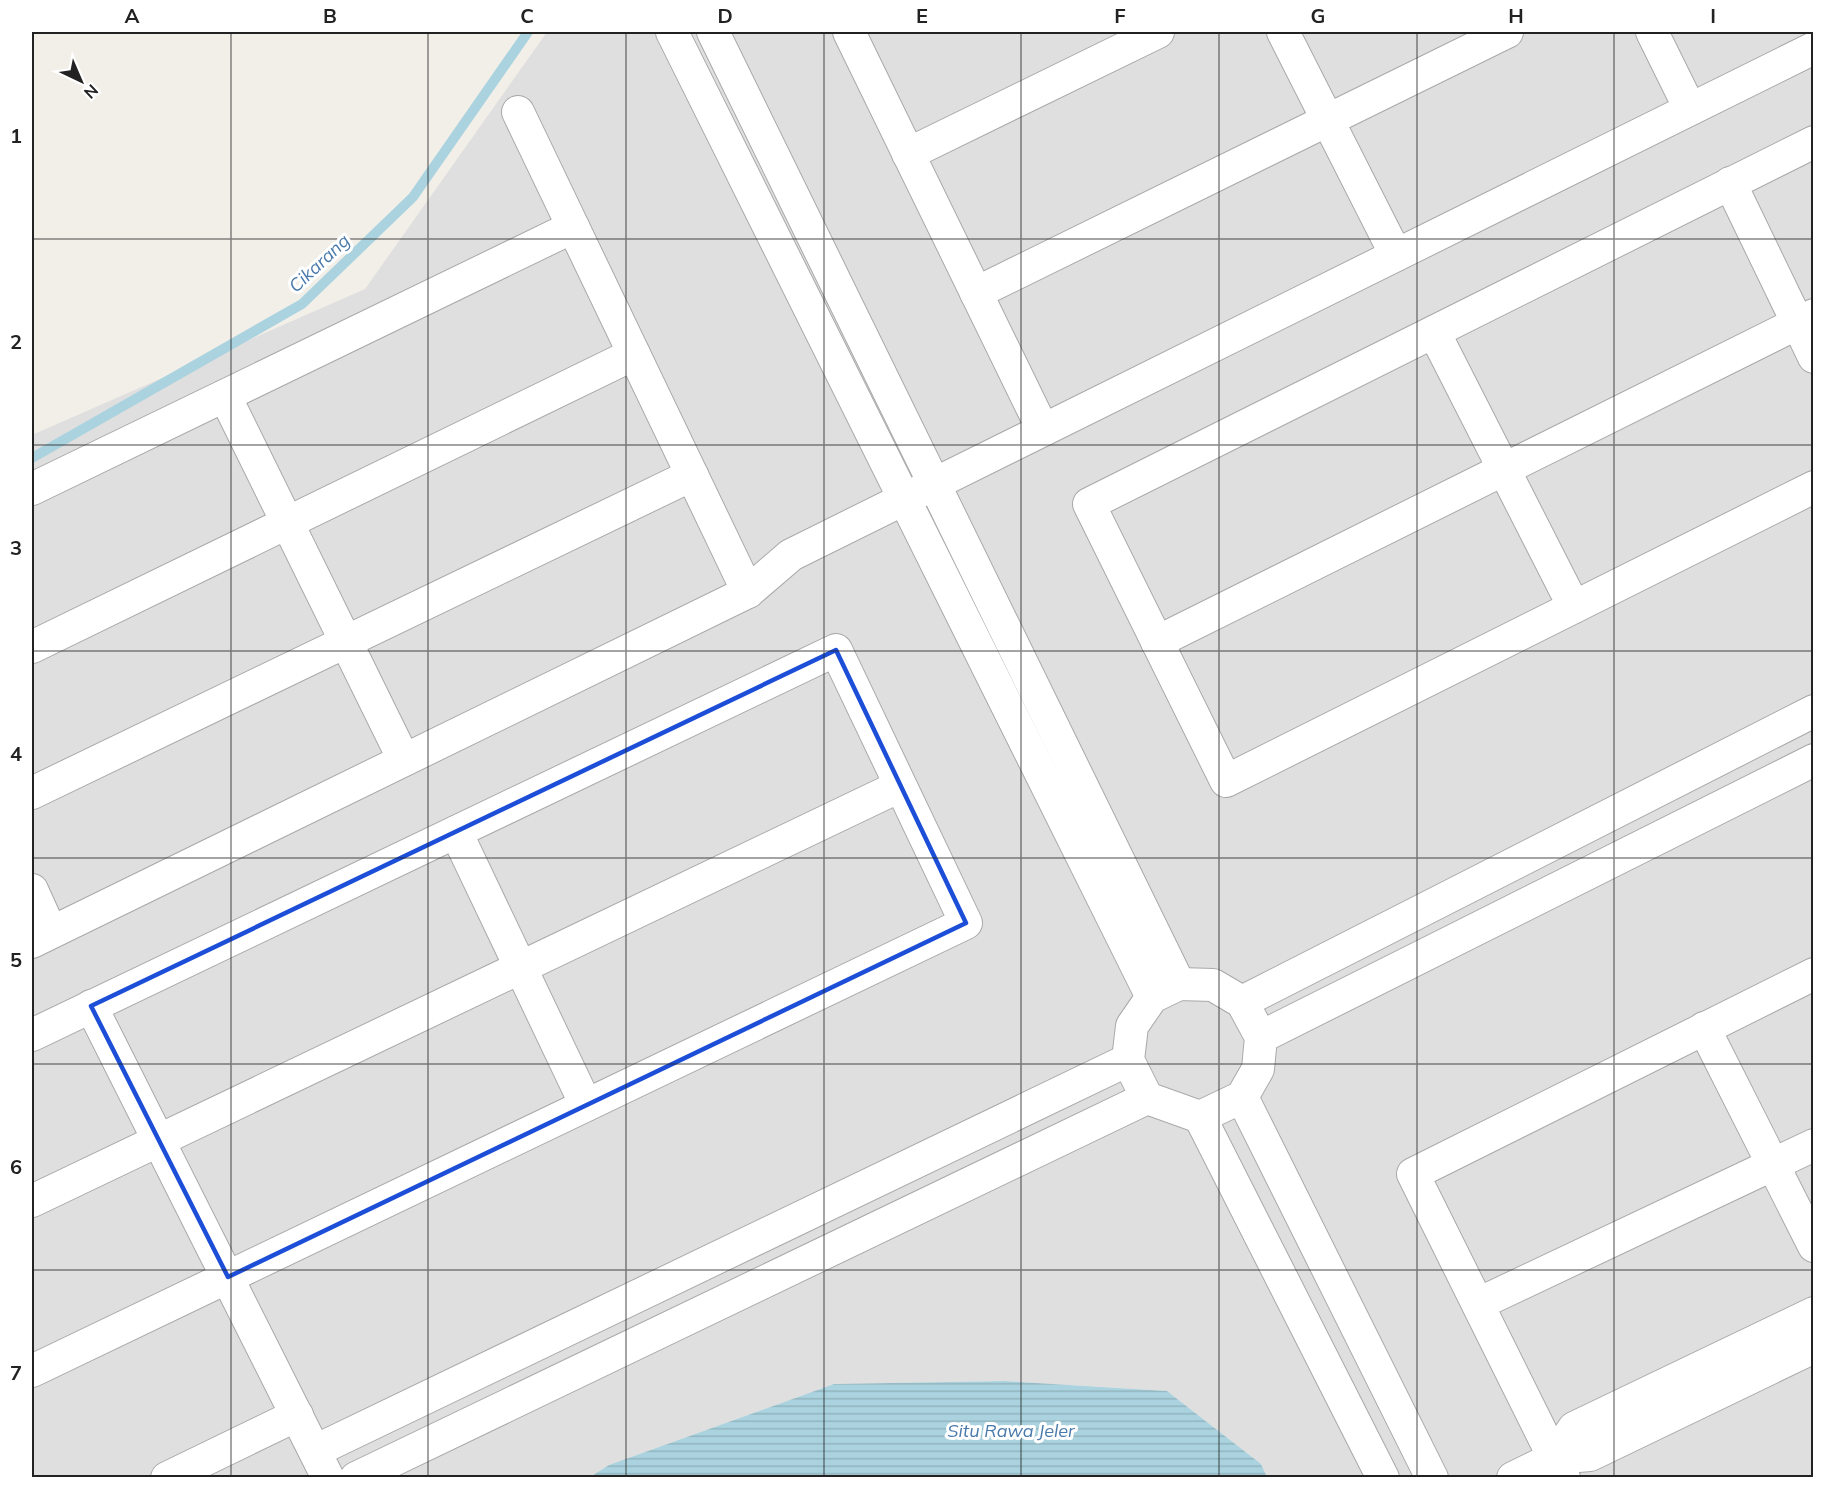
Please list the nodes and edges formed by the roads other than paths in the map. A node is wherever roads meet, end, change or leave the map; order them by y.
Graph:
1 (672, 32) edge
2 (713, 32) edge
3 (849, 32) edge
4 (1158, 32) edge
5 (1283, 32) edge
6 (1508, 32) edge
7 (1652, 32) edge
8 (1814, 48) edge
9 (1690, 109) junction
10 (518, 112) dead end
11 (1328, 120) junction
12 (1814, 142) edge
13 (908, 154) junction
14 (1730, 183) junction
15 (573, 227) junction
16 (1396, 255) junction
17 (976, 293) junction
18 (1805, 319) edge
19 (1434, 332) junction
20 (634, 354) junction
21 (1814, 357) edge
22 (225, 396) junction
23 (1043, 430) junction
24 (1504, 469) junction
25 (692, 475) junction
26 (935, 483) junction
27 (1814, 487) edge
28 (32, 489) edge
29 (904, 499) junction
30 (288, 523) junction
31 (748, 592) junction
32 (1574, 607) junction
33 (346, 641) junction
34 (1157, 642) junction
35 (32, 647) edge
36 (1814, 711) edge
37 (404, 760) junction
38 (1814, 760) edge
39 (900, 786) junction
40 (32, 793) edge
41 (456, 832) junction
42 (1570, 835) junction
43 (1586, 874) junction
44 (32, 890) edge
45 (41, 937) edge
46 (520, 968) junction
47 (1814, 974) edge
48 (1179, 984) junction
49 (1152, 998) junction
50 (1242, 1002) junction
51 (92, 1006) junction
52 (1704, 1028) junction
53 (32, 1035) edge
54 (1260, 1037) junction
55 (1128, 1060) junction
56 (1242, 1097) junction
57 (1147, 1098) junction
58 (586, 1105) junction
59 (1200, 1117) junction
60 (159, 1140) junction
61 (1814, 1145) edge
62 (1773, 1165) junction
63 (32, 1201) edge
64 (1814, 1246) edge
65 (729, 1251) junction
66 (228, 1277) junction
67 (749, 1289) junction
68 (1478, 1304) junction
69 (1814, 1313) edge
70 (1814, 1347) edge
71 (32, 1371) edge
72 (417, 1402) junction
73 (297, 1415) junction
74 (437, 1439) junction
75 (322, 1464) edge
76 (1559, 1468) edge
77 (367, 1475) edge
78 (167, 1478) edge
79 (1383, 1478) edge
80 (1432, 1478) edge
81 (1513, 1478) edge

1 - 29 street
2 - 26 street
3 - 13 street
4 - 13 street
5 - 11 street
6 - 11 street
7 - 9 street
8 - 9 street
9 - 16 street
10 - 15 street
11 - 16 street
11 - 17 street
12 - 14 street
13 - 17 street
14 - 18 street
14 - 19 street
15 - 20 street
15 - 22 street
16 - 23 street
17 - 23 street
18 - 21 street
18 - 24 street
19 - 24 street
19 - 34 street
20 - 25 street
20 - 30 street
22 - 28 street
22 - 30 street
23 - 26 street
24 - 32 street
24 - 34 street
25 - 31 street
25 - 33 street
26 - 29 street
26 - 48 street
27 - 32 street
29 - 31 street
29 - 49 street
30 - 33 street
30 - 35 street
31 - 37 street
32 - 34 street
33 - 37 street
33 - 40 street
36 - 42 street
37 - 45 street
38 - 43 street
39 - 41 street
39 - 46 street
39 - 58 street
41 - 46 street
41 - 51 street
42 - 43 street
42 - 50 street
43 - 54 street
44 - 45 street
46 - 58 street
46 - 60 street
47 - 52 street
48 - 49 street
48 - 50 street
49 - 55 street
50 - 54 street
51 - 53 street
51 - 60 street
52 - 62 street
52 - 68 street
54 - 56 street
55 - 57 street
55 - 65 street
56 - 59 street
56 - 80 street
57 - 59 street
57 - 67 street
58 - 66 street
59 - 79 street
60 - 63 street
60 - 66 street
61 - 62 street
62 - 64 street
62 - 68 street
65 - 67 street
65 - 72 street
66 - 71 street
66 - 73 street
67 - 74 street
68 - 76 street
69 - 76 street
70 - 76 street
72 - 74 street
72 - 75 street
73 - 75 street
73 - 78 street
74 - 77 street
76 - 81 street

